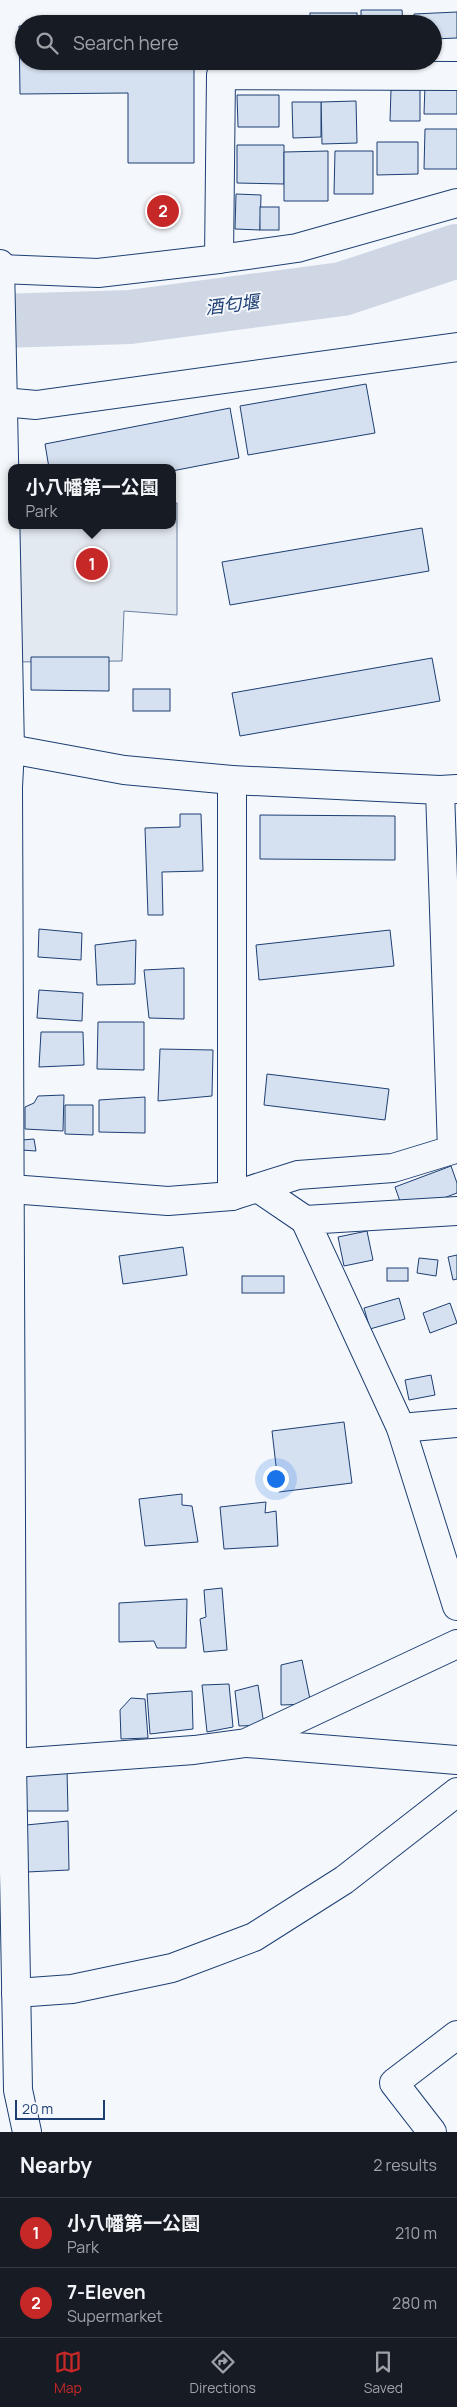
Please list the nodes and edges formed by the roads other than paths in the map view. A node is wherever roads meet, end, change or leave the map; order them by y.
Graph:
1 (457, 76) edge
2 (457, 203) edge
3 (219, 260) junction
4 (0, 264) edge
5 (0, 270) edge
6 (457, 347) edge
7 (2, 365) edge
8 (3, 402) junction
9 (10, 748) junction
10 (232, 780) junction
11 (4, 787) edge
12 (448, 789) edge
13 (454, 1149) edge
14 (258, 1188) junction
15 (5, 1190) edge
16 (232, 1196) junction
17 (457, 1211) edge
18 (305, 1220) junction
19 (457, 1423) edge
20 (401, 1428) junction
21 (457, 1606) edge
22 (457, 1644) edge
23 (246, 1743) junction
24 (457, 1760) edge
25 (6, 1764) edge
26 (457, 1792) edge
27 (16, 1994) junction
28 (457, 2035) edge
29 (27, 2132) edge
30 (432, 2132) edge

1 - 3 street
2 - 3 street
3 - 5 street
4 - 5 street
5 - 7 street
6 - 8 street
7 - 8 street
8 - 9 street
9 - 10 street
9 - 11 street
10 - 12 street
10 - 16 street
11 - 15 street
12 - 13 street
13 - 14 street
14 - 16 street
14 - 18 street
15 - 16 street
15 - 25 street
17 - 18 street
18 - 20 street
19 - 20 street
20 - 21 street
22 - 23 street
23 - 24 street
23 - 25 street
25 - 27 street
26 - 27 street
27 - 29 street
28 - 30 street

